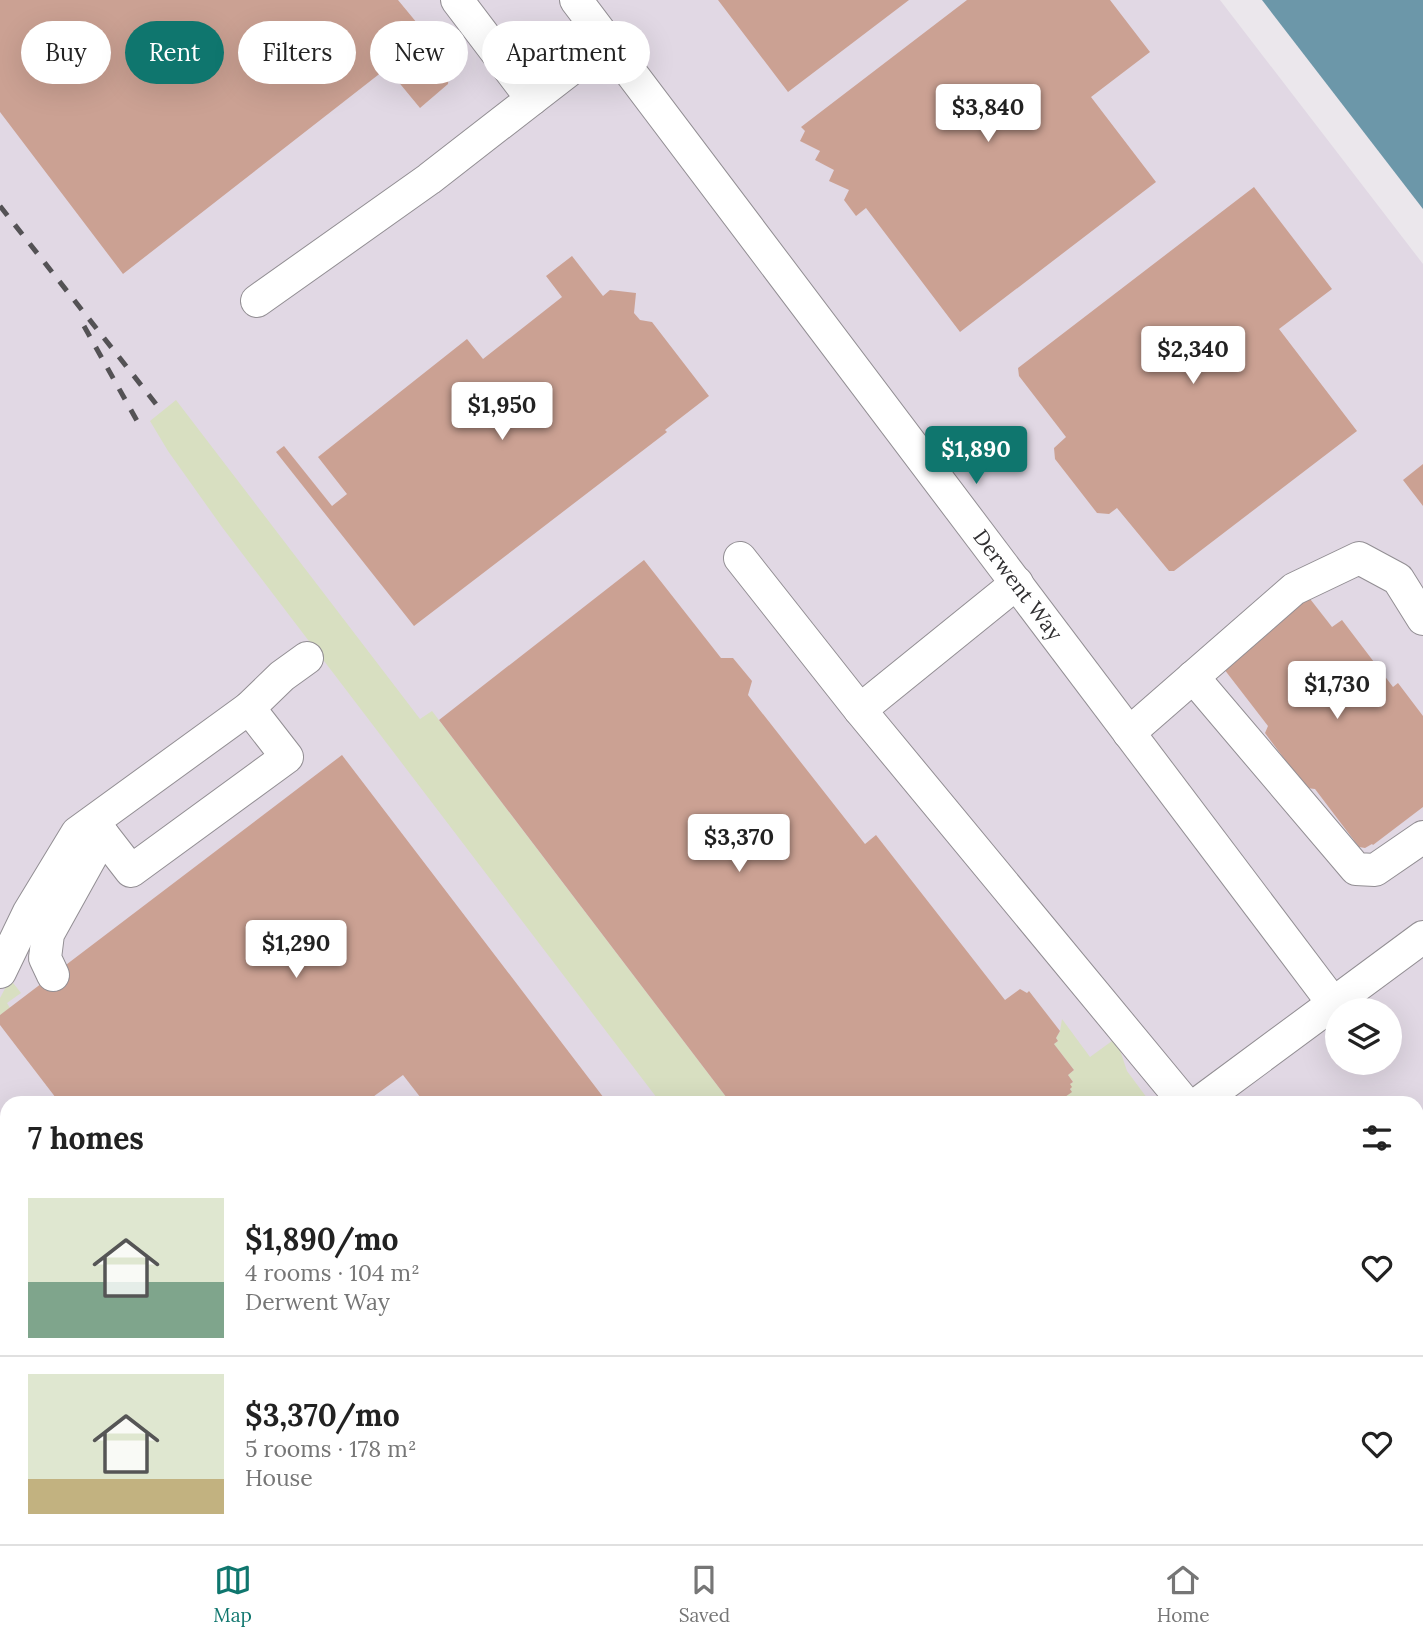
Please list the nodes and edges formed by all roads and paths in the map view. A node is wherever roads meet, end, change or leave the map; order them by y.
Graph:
1 (457, 0) edge
2 (576, 0) edge
3 (592, 21) edge
4 (552, 84) edge
5 (640, 84) edge
6 (533, 99) junction
7 (257, 301) dead end
8 (740, 558) dead end
9 (1017, 583) junction
10 (1423, 619) edge
11 (307, 658) dead end
12 (1193, 677) junction
13 (249, 708) junction
14 (860, 710) junction
15 (1129, 733) junction
16 (98, 828) junction
17 (1423, 837) edge
18 (1423, 937) edge
19 (0, 972) edge
20 (53, 975) dead end
21 (1329, 998) edge
22 (1340, 998) edge
23 (1325, 1009) edge
24 (1179, 1096) edge
25 (1208, 1096) edge

1 - 6 street
2 - 3 street, Derwent Way
4 - 6 street
5 - 9 street, Derwent Way
6 - 7 street
8 - 14 street
9 - 14 street
9 - 15 street, Derwent Way
10 - 12 street
11 - 13 street
12 - 15 street
12 - 17 street
13 - 16 street
13 - 16 street
14 - 24 street
15 - 21 street, Derwent Way
16 - 19 street
16 - 20 street
18 - 22 street
23 - 25 street

